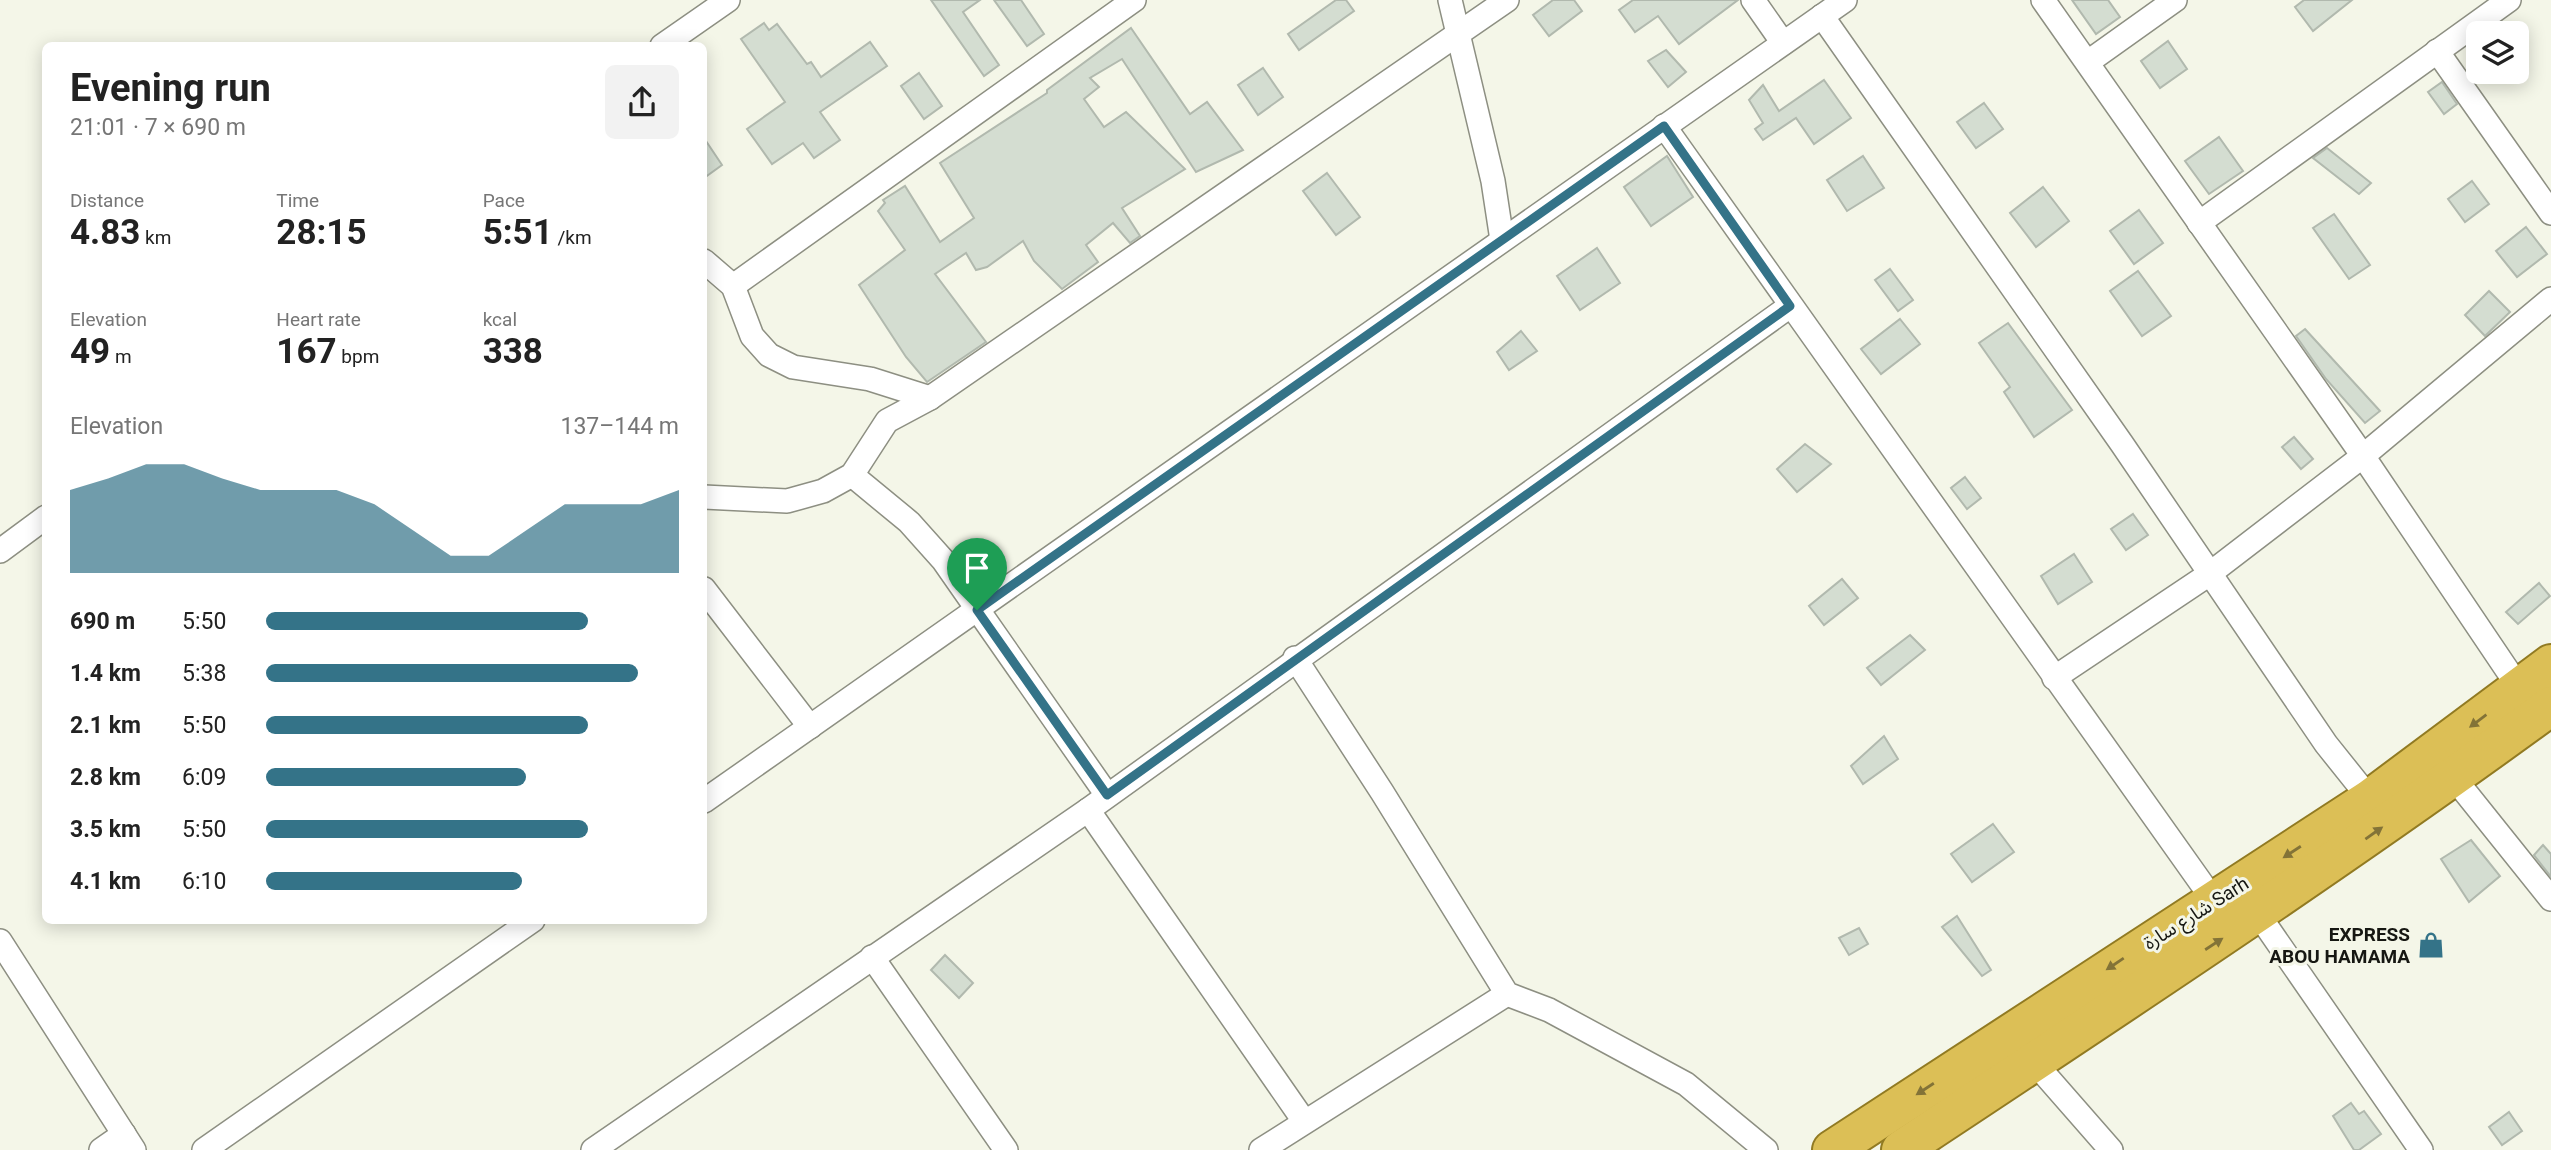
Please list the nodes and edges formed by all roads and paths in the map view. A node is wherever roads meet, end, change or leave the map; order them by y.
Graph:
1 (729, 0) edge
2 (1134, 0) edge
3 (1450, 0) edge
4 (1507, 0) edge
5 (1752, 0) edge
6 (1845, 0) edge
7 (2043, 0) edge
8 (2175, 0) edge
9 (2509, 0) edge
10 (1822, 16) junction
11 (1457, 36) junction
12 (668, 42) edge
13 (1783, 43) junction
14 (2437, 51) junction
15 (2088, 62) junction
16 (1664, 126) junction
17 (2551, 213) edge
18 (2199, 223) junction
19 (1502, 240) junction
20 (707, 264) edge
21 (733, 286) junction
22 (2551, 299) edge
23 (1790, 306) junction
24 (930, 398) junction
25 (2364, 456) junction
26 (852, 475) junction
27 (707, 497) edge
28 (42, 520) edge
29 (0, 551) edge
30 (2208, 575) junction
31 (707, 593) edge
32 (977, 610) junction
33 (1295, 659) junction
34 (2551, 664) edge
35 (2054, 678) junction
36 (2535, 698) edge
37 (810, 727) junction
38 (2454, 778) junction
39 (1107, 795) junction
40 (707, 799) edge
41 (2370, 799) junction
42 (1088, 810) junction
43 (2551, 899) edge
44 (2214, 901) junction
45 (2258, 914) junction
46 (527, 924) edge
47 (0, 941) edge
48 (872, 957) junction
49 (1507, 995) junction
50 (2034, 1062) junction
51 (1304, 1121) junction
52 (129, 1142) edge
53 (1002, 1149) edge
54 (101, 1150) edge
55 (204, 1150) edge
56 (593, 1150) edge
57 (1261, 1150) edge
58 (1766, 1150) edge
59 (1832, 1150) edge
60 (1901, 1150) edge
61 (2111, 1150) edge
62 (2421, 1150) edge

1 - 12 street
2 - 21 street
3 - 11 street
4 - 11 street
5 - 13 street
6 - 10 street
7 - 15 street
8 - 15 street
9 - 14 street
10 - 13 street
10 - 30 street
11 - 19 street
11 - 24 street
13 - 16 street
14 - 17 street
14 - 18 street
15 - 18 street
16 - 19 street
16 - 23 street
18 - 25 street
19 - 32 street
20 - 21 street
21 - 24 street
22 - 25 street
23 - 33 street
23 - 35 street
24 - 26 street
25 - 30 street
25 - 36 street
26 - 27 street
26 - 32 street
28 - 29 street
30 - 35 street
30 - 41 street
31 - 37 street
32 - 37 street
32 - 39 street
33 - 39 street
33 - 49 street
34 - 36 highway, شارع سارة Sarh
35 - 44 street
36 - 38 highway, شارع سارة Sarh
36 -> 41 highway, شارع سارة Sarh
37 - 40 street
38 - 43 street
45 -> 38 highway, شارع سارة Sarh
39 - 42 street
41 -> 44 highway, شارع سارة Sarh
42 - 48 street
42 - 51 street
44 -> 59 highway, شارع سارة Sarh
50 -> 45 highway, شارع سارة Sarh
45 - 62 street
46 - 55 street
47 - 52 street
48 - 53 street
48 - 56 street
49 - 51 street
49 - 58 street
50 - 60 highway, شارع سارة Sarh
50 - 61 street
51 - 57 street
52 - 54 street

